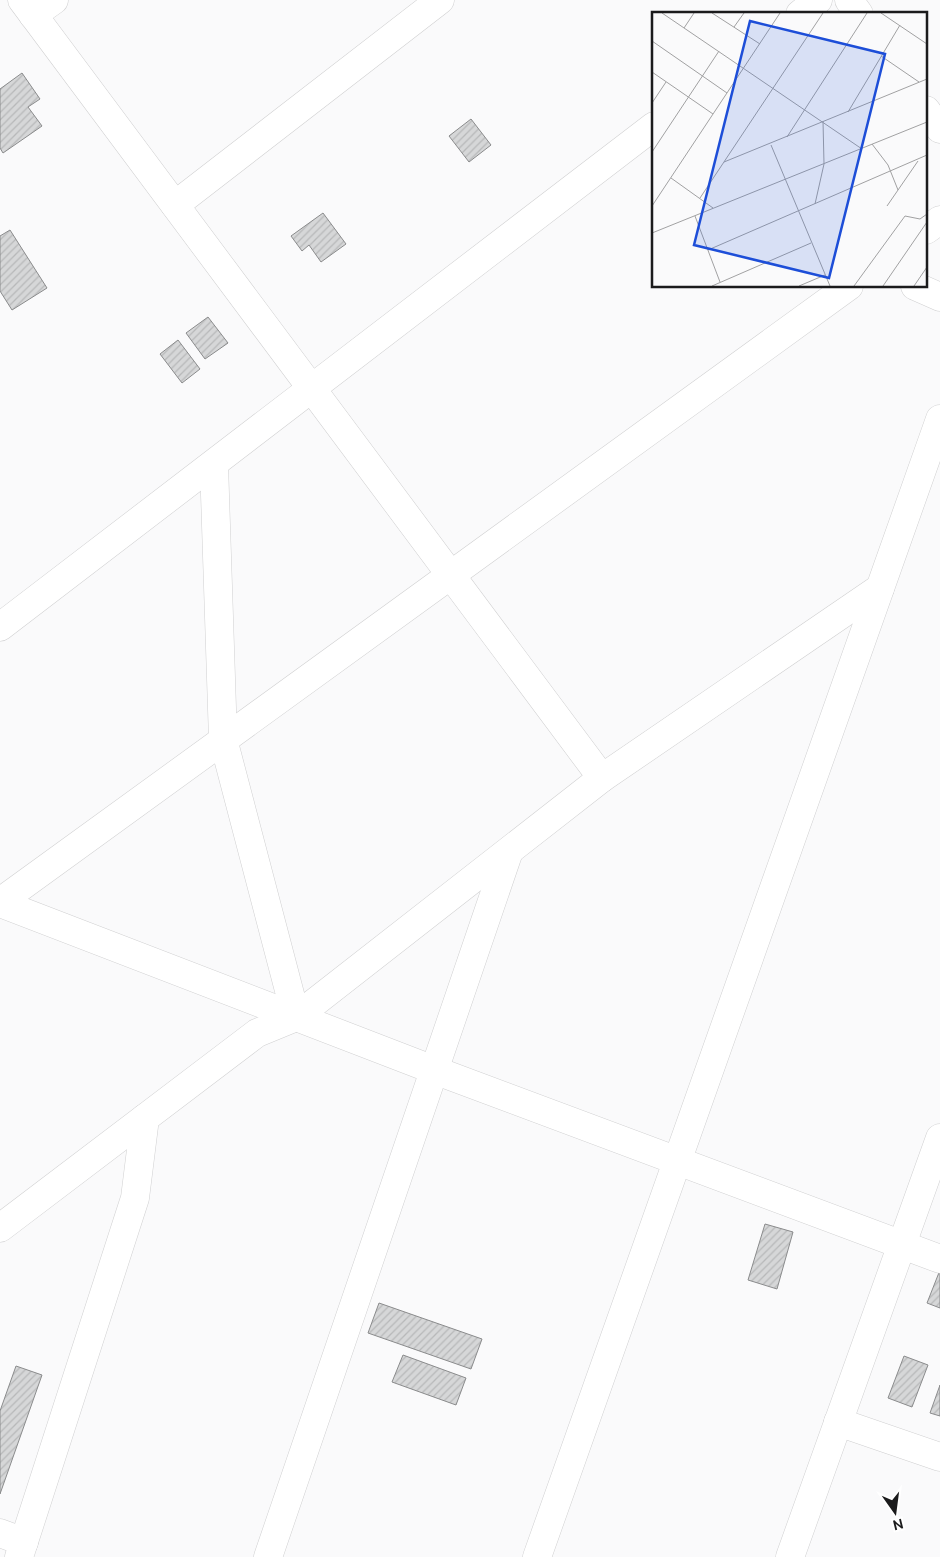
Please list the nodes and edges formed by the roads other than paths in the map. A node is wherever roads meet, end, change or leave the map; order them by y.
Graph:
1 (440, 0) edge
2 (818, 0) edge
3 (850, 0) edge
4 (36, 5) edge
5 (803, 12) edge
6 (858, 12) edge
7 (928, 113) edge
8 (652, 128) edge
9 (940, 129) edge
10 (175, 204) junction
11 (940, 220) edge
12 (928, 229) edge
13 (845, 288) edge
14 (920, 288) edge
15 (940, 297) edge
16 (312, 389) junction
17 (940, 419) edge
18 (214, 464) junction
19 (450, 575) junction
20 (880, 588) junction
21 (0, 627) edge
22 (223, 739) junction
23 (602, 778) junction
24 (508, 854) junction
25 (0, 902) edge
26 (296, 1017) junction
27 (434, 1070) junction
28 (145, 1118) junction
29 (940, 1138) edge
30 (677, 1161) junction
31 (0, 1228) edge
32 (902, 1246) junction
33 (940, 1259) edge
34 (838, 1422) junction
35 (940, 1457) edge
36 (14, 1544) edge
37 (268, 1557) edge
38 (536, 1557) edge
39 (790, 1557) edge

1 - 10 street
2 - 5 street
3 - 6 street
4 - 10 street
7 - 9 street
8 - 16 street
10 - 16 street
11 - 12 street
13 - 19 street
14 - 15 street
16 - 18 street
16 - 19 street
17 - 20 street
18 - 21 street
18 - 22 street
19 - 22 street
19 - 23 street
20 - 23 street
20 - 30 street
22 - 25 street
22 - 26 street
23 - 24 street
24 - 26 street
24 - 27 street
25 - 26 street
26 - 27 street
26 - 28 street
27 - 30 street
27 - 37 street
28 - 31 street
28 - 36 street
29 - 32 street
30 - 32 street
30 - 38 street
32 - 33 street
32 - 34 street
34 - 35 street
34 - 39 street

